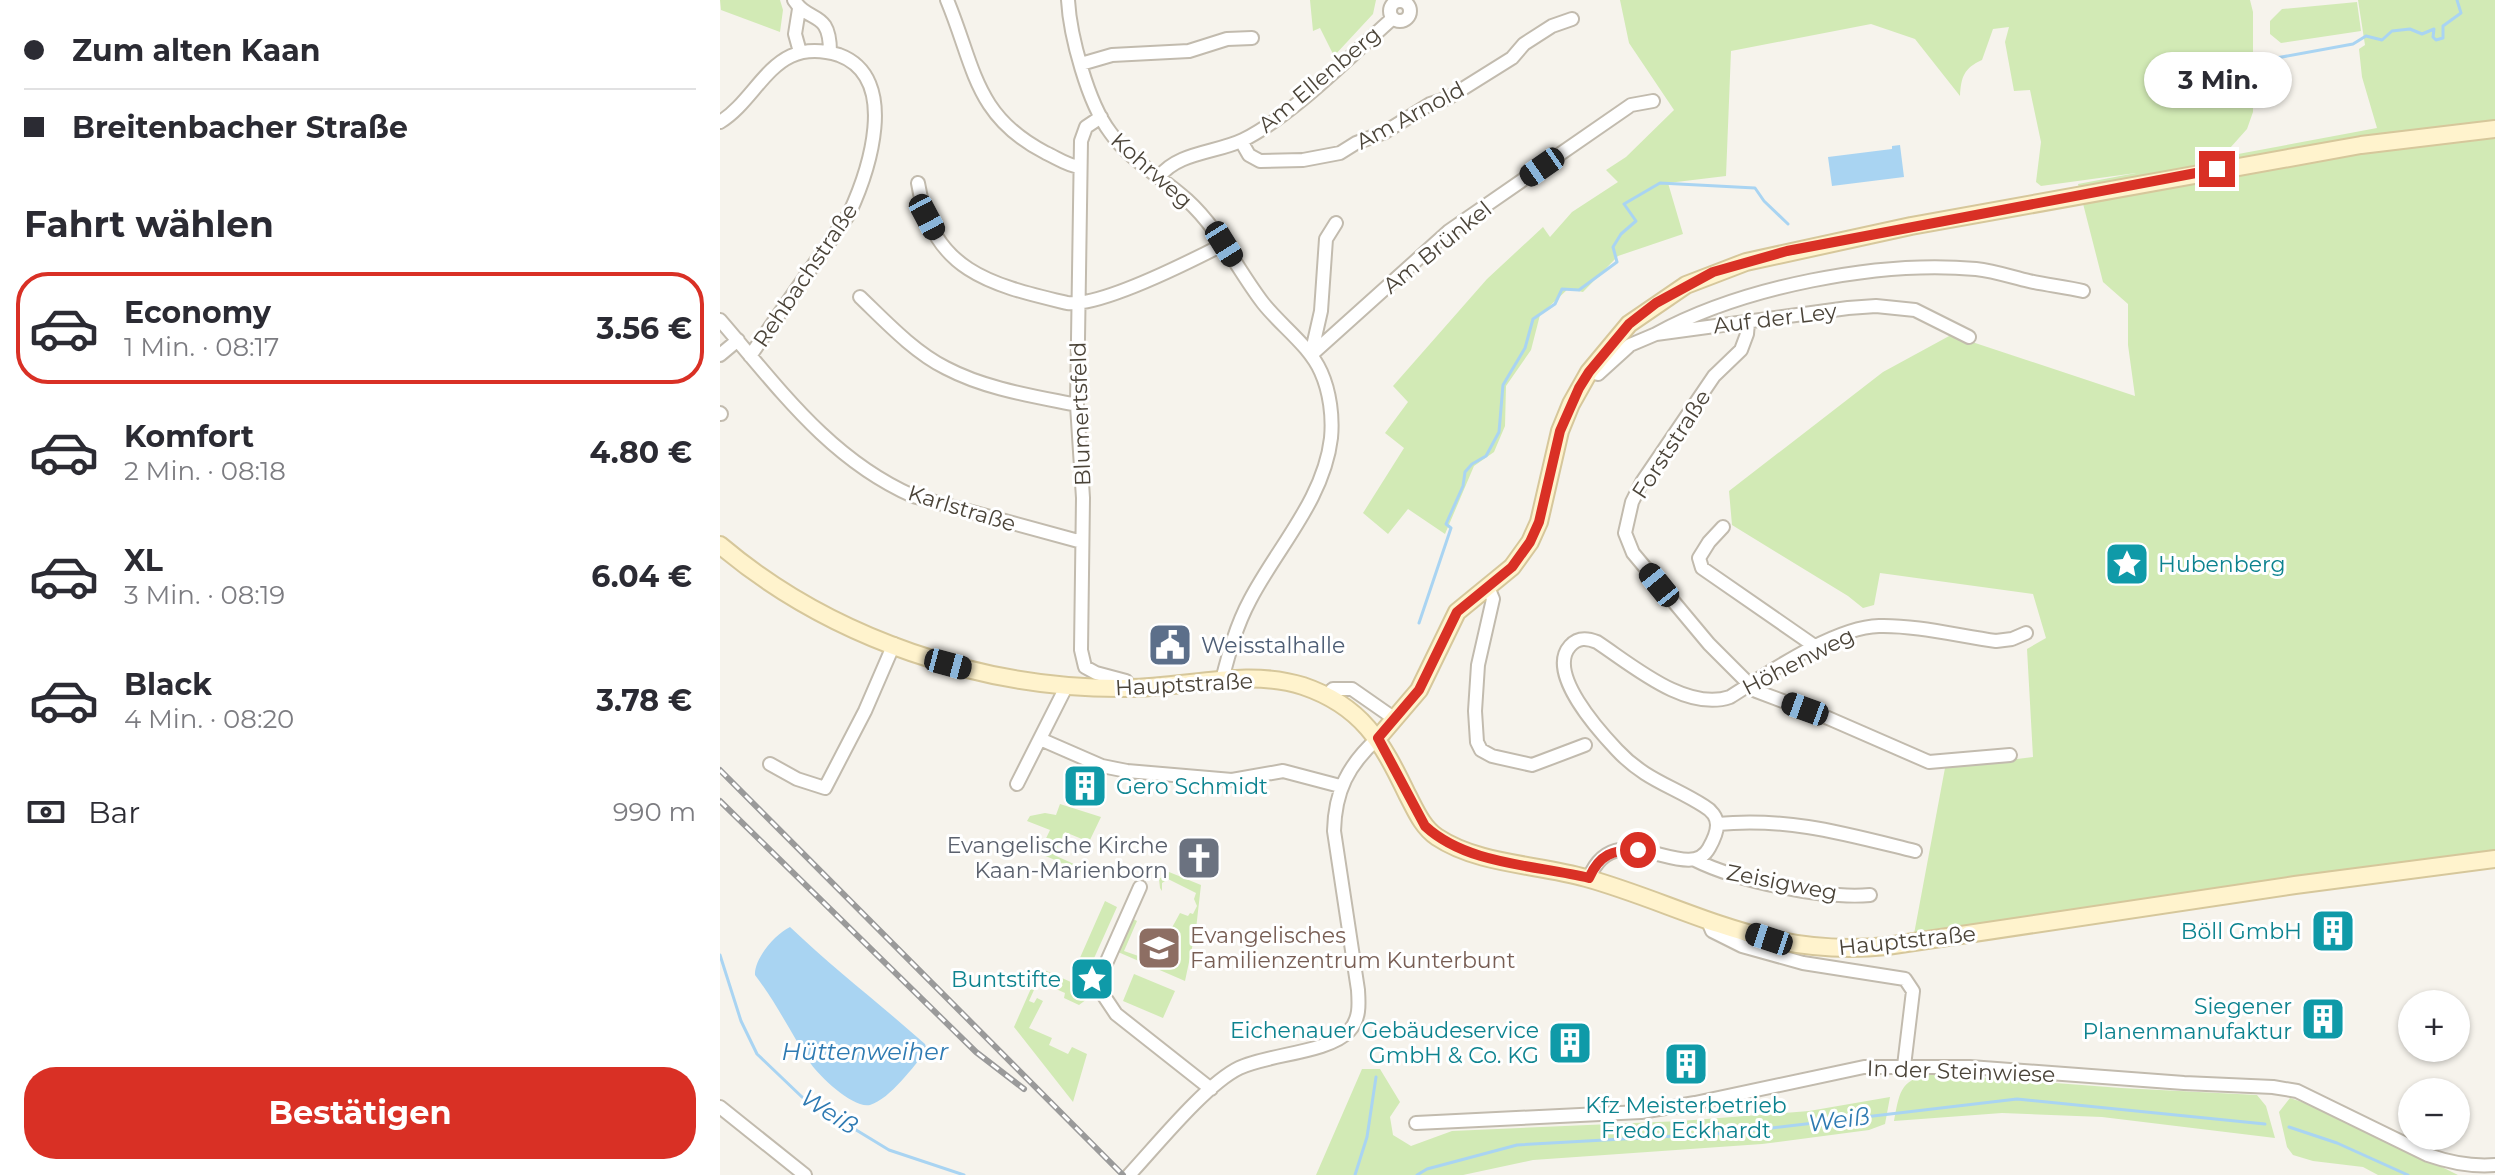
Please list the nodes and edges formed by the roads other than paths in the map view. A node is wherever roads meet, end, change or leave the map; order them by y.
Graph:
1 (947, 0) edge
2 (1068, 0) edge
3 (1402, 2) edge
4 (796, 4) edge
5 (1572, 19) dead end
6 (1252, 38) dead end
7 (800, 52) junction
8 (830, 52) junction
9 (1081, 64) junction
10 (1653, 101) dead end
11 (1101, 117) junction
12 (720, 122) edge
13 (2495, 129) edge
14 (1241, 141) junction
15 (1080, 167) junction
16 (1159, 177) junction
17 (918, 183) dead end
18 (1336, 223) dead end
19 (1224, 244) junction
20 (2083, 291) dead end
21 (860, 297) dead end
22 (1078, 304) junction
23 (720, 320) edge
24 (1748, 323) junction
25 (1656, 334) junction
26 (1969, 337) dead end
27 (738, 340) junction
28 (720, 355) edge
29 (1311, 355) junction
30 (750, 356) junction
31 (1589, 372) junction
32 (1077, 405) junction
33 (1723, 527) dead end
34 (1082, 542) junction
35 (720, 545) edge
36 (1488, 587) junction
37 (2026, 633) dead end
38 (894, 644) junction
39 (1816, 647) junction
40 (1222, 680) junction
41 (1749, 685) junction
42 (1066, 687) junction
43 (1131, 689) junction
44 (1326, 696) junction
45 (1395, 719) junction
46 (1378, 738) junction
47 (1040, 739) junction
48 (1585, 745) dead end
49 (2010, 755) dead end
50 (770, 764) dead end
51 (1017, 784) dead end
52 (1340, 786) junction
53 (1717, 824) junction
54 (1915, 851) dead end
55 (2495, 859) edge
56 (1695, 860) junction
57 (1589, 878) junction
58 (1140, 887) dead end
59 (1870, 895) dead end
60 (1707, 919) junction
61 (1904, 1066) junction
62 (1211, 1089) junction
63 (720, 1107) edge
64 (1416, 1123) dead end
65 (2495, 1165) edge
66 (1131, 1173) edge
67 (805, 1175) edge

1 - 15 street
2 - 9 street, Kohrweg
3 - 14 street, Am Ellenberg
4 - 7 street
4 - 8 street
5 - 14 street, Am Arnold
6 - 9 street
7 - 8 street
7 - 12 street
8 - 30 street, Rehbachstraße
9 - 11 street, Kohrweg
10 - 29 street, Am Brünkel
11 - 15 street, Blumertsfeld
11 - 16 street, Kohrweg
13 - 31 main road
14 - 16 street, Am Ellenberg
15 - 22 street, Blumertsfeld
16 - 19 street, Kohrweg
17 - 22 street
18 - 29 street
19 - 22 street
19 - 29 street, Kohrweg
20 - 25 street
21 - 32 street
22 - 32 street, Blumertsfeld
23 - 27 street, Rehbachstraße
24 - 25 street, Auf der Ley
24 - 26 street, Auf der Ley
24 - 41 street, Forststraße
25 - 31 street, Auf der Ley
27 - 28 street, Rehbachstraße
27 - 30 street, Rehbachstraße
29 - 40 street, Kohrweg
30 - 34 street, Karlstraße
31 - 36 main road
32 - 34 street, Blumertsfeld
33 - 39 street
34 - 43 street, Blumertsfeld
35 - 38 main road, Hauptstraße
36 - 45 main road
36 - 48 street
37 - 39 street, Höhenweg
38 - 42 main road, Hauptstraße
38 - 50 street
39 - 41 street, Höhenweg
40 - 43 main road, Hauptstraße
40 - 44 main road, Hauptstraße
41 - 49 street, Forststraße
41 - 53 street, Höhenweg
42 - 43 main road, Hauptstraße
42 - 47 street
44 - 45 street
44 - 46 main road, Hauptstraße
45 - 46 main road
46 - 52 street
46 - 57 main road, Hauptstraße
47 - 51 street
47 - 52 street
52 - 62 street
53 - 54 street
53 - 56 street
55 - 60 main road, Hauptstraße
56 - 57 street
56 - 59 street, Zeisigweg
57 - 60 main road, Hauptstraße
58 - 62 street
60 - 61 street
61 - 64 street, In der Steinwiese
61 - 65 street, In der Steinwiese
62 - 66 street
63 - 67 street

